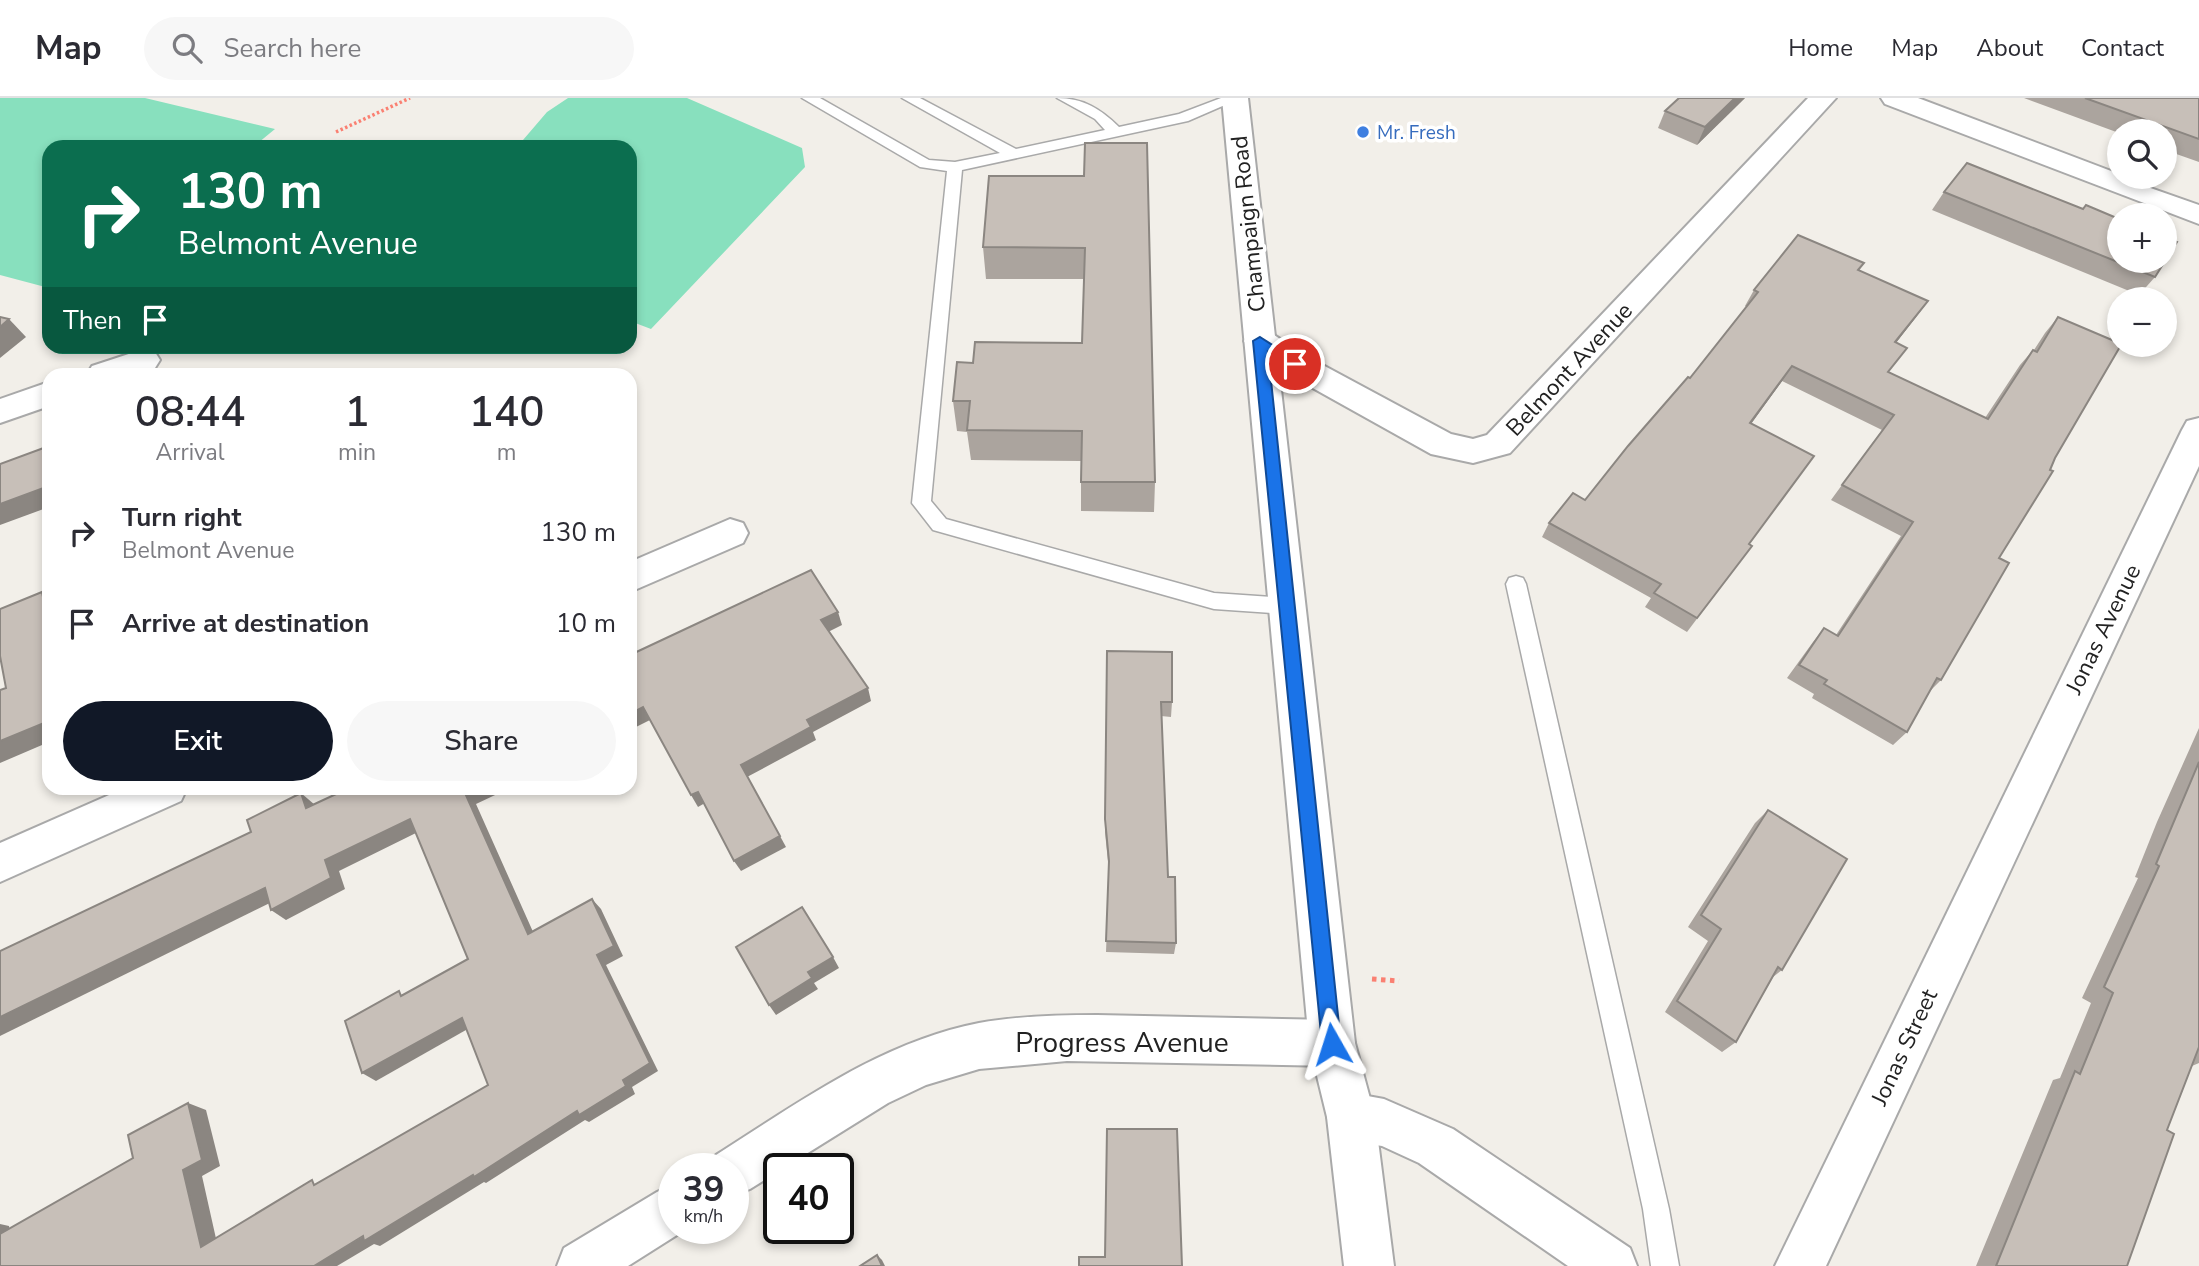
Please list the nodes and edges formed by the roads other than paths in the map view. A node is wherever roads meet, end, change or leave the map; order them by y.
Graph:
1 (809, 98) edge
2 (909, 98) edge
3 (1064, 98) edge
4 (1234, 98) edge
5 (1823, 98) edge
6 (1894, 98) edge
7 (1115, 132) junction
8 (1013, 154) junction
9 (955, 167) junction
10 (2199, 215) edge
11 (1260, 341) junction
12 (144, 360) dead end
13 (121, 368) edge
14 (42, 396) edge
15 (0, 411) edge
16 (2199, 430) edge
17 (730, 533) dead end
18 (637, 576) edge
19 (1516, 584) dead end
20 (1286, 606) junction
21 (151, 795) edge
22 (2007, 828) joint
23 (0, 863) edge
24 (1332, 1044) junction
25 (1351, 1117) junction
26 (749, 1162) edge
27 (658, 1219) edge
28 (582, 1266) edge
29 (1369, 1266) edge
30 (1612, 1266) edge
31 (1665, 1266) edge
32 (1800, 1266) edge

1 - 9 lane
2 - 8 lane
3 - 7 lane
4 - 7 lane
4 - 11 street, Champaign Road
5 - 11 street, Belmont Avenue
6 - 10 street
7 - 8 lane
8 - 9 lane
9 - 20 lane
11 - 20 street, Champaign Road
12 - 13 street
14 - 15 street
16 - 22 street, Jonas Avenue
17 - 18 street
19 - 31 lane
20 - 24 street, Champaign Road
21 - 23 street
22 - 32 street, Jonas Street
24 - 25 street, Champaign Road
24 - 26 street, Progress Avenue
25 - 29 street, Champaign Road
25 - 30 street
27 - 28 street

